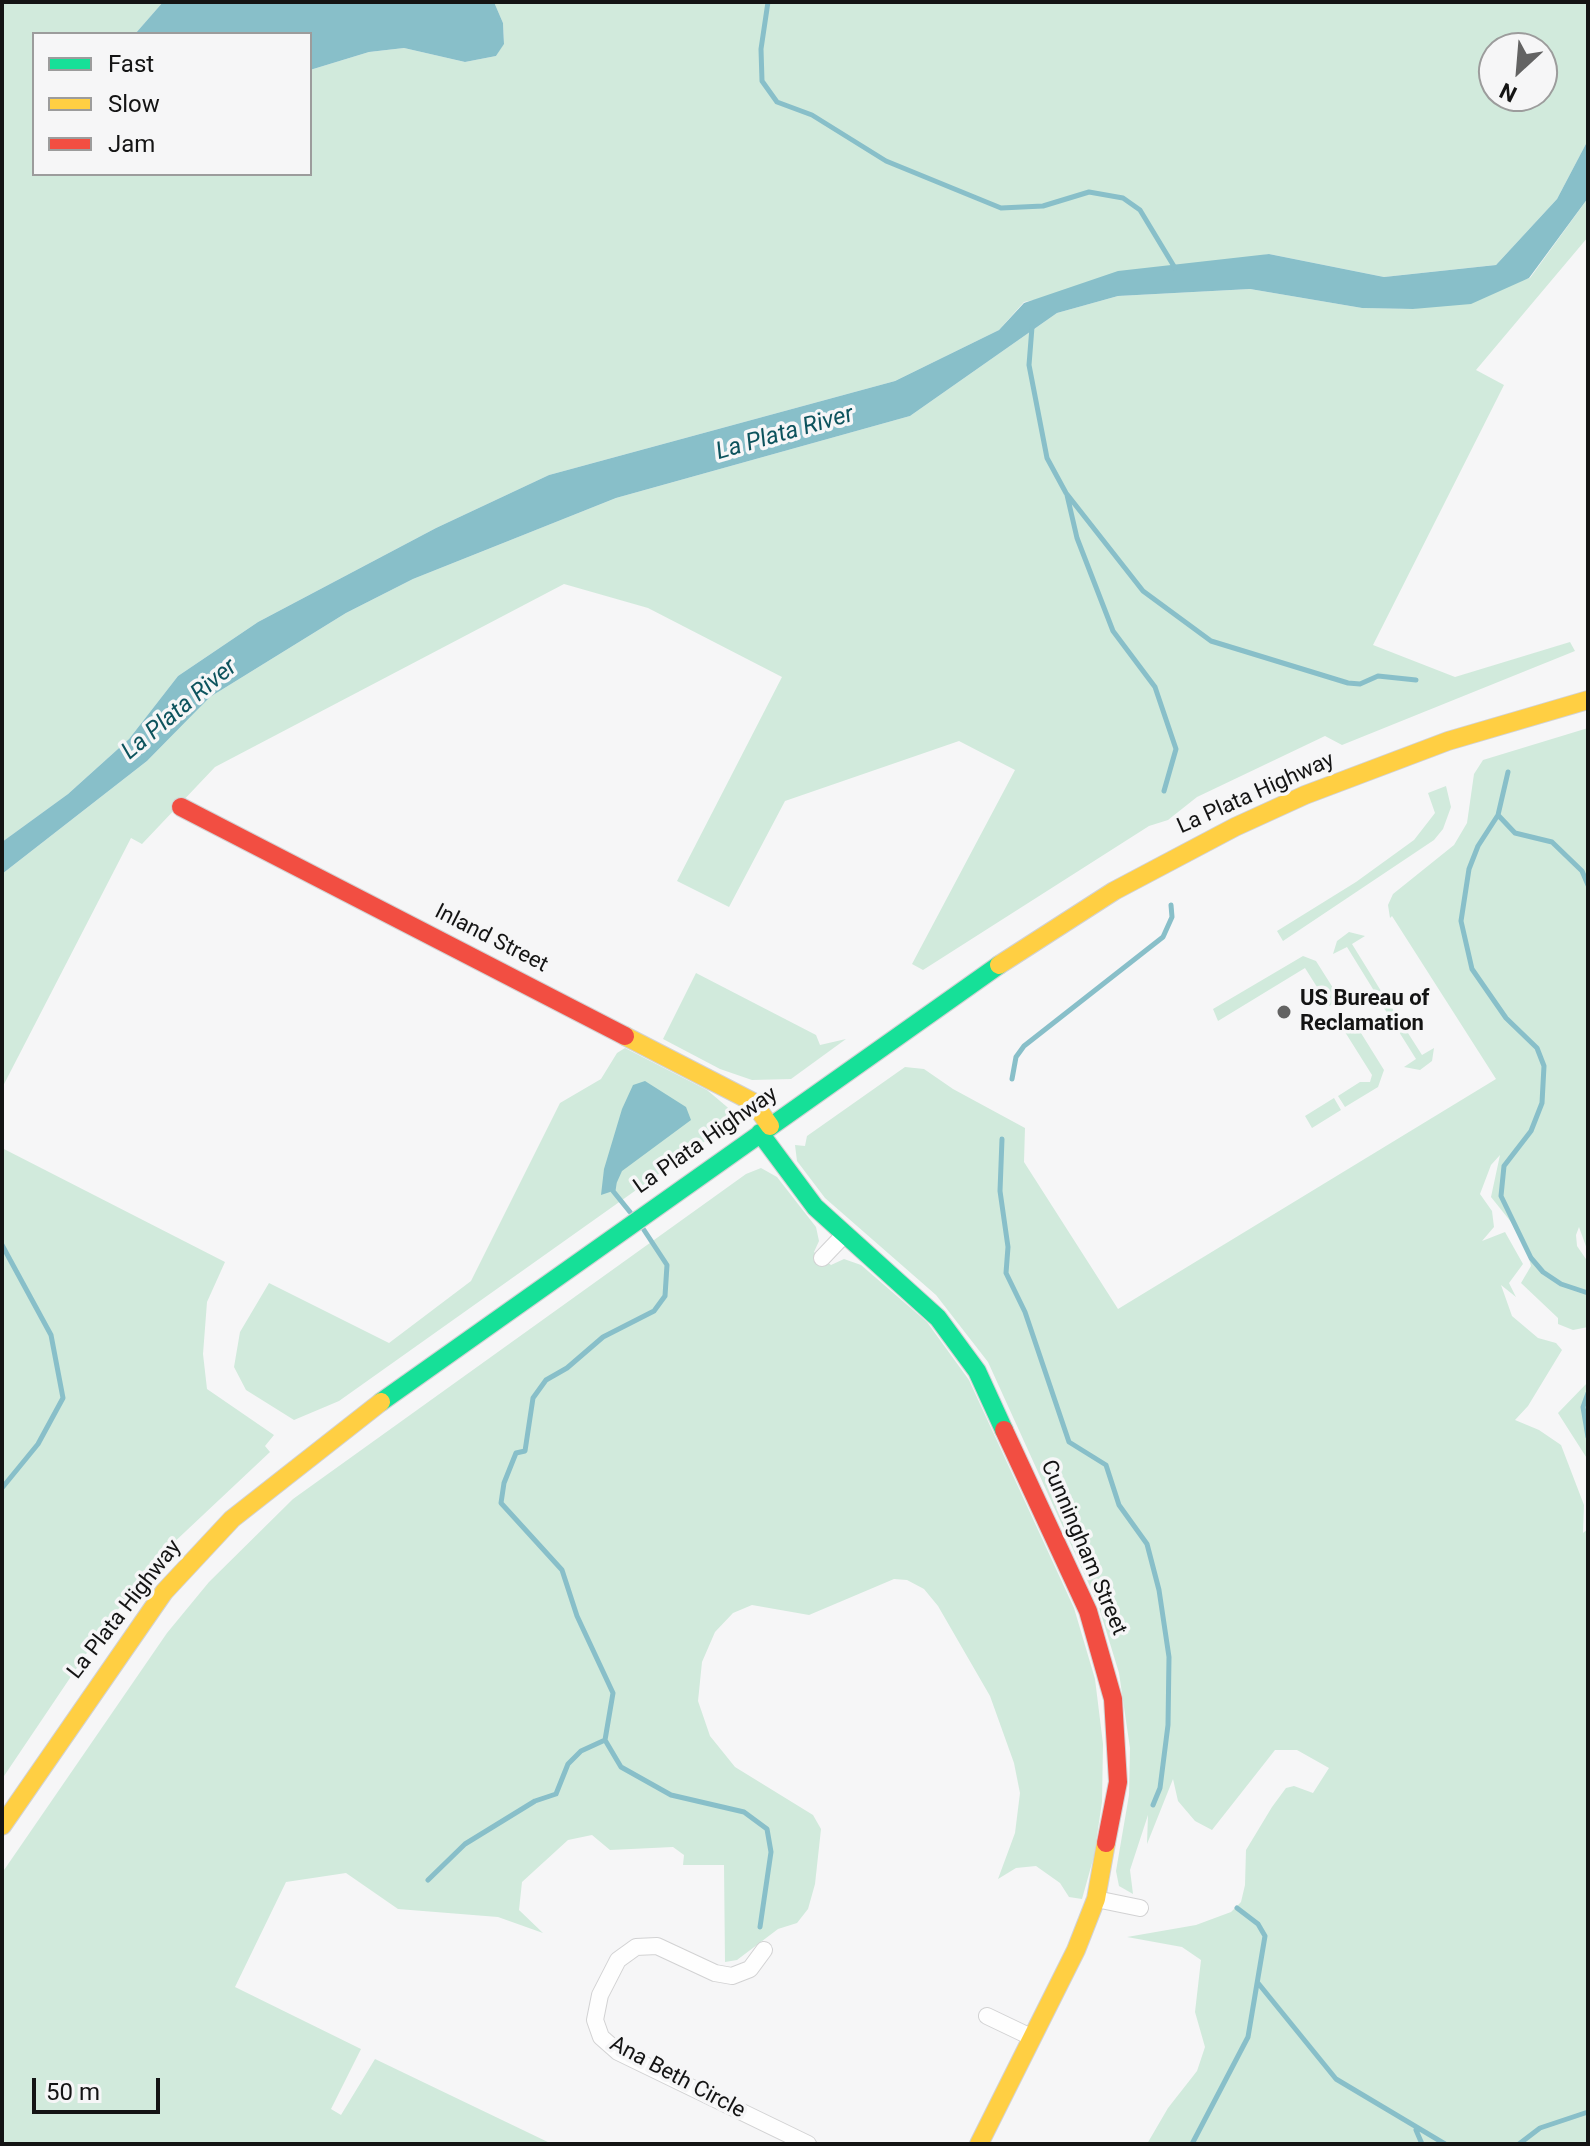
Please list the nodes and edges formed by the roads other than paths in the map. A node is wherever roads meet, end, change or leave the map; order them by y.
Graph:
1 (1588, 700) edge
2 (181, 807) dead end
3 (765, 1129) junction
4 (843, 1236) junction
5 (822, 1258) dead end
6 (2, 1826) edge
7 (1096, 1899) junction
8 (1140, 1908) dead end
9 (764, 1950) dead end
10 (987, 2016) dead end
11 (1031, 2037) junction
12 (808, 2144) edge
13 (979, 2144) edge

1 - 3 main road, La Plata Highway
2 - 3 main road, Inland Street
3 - 4 main road, Cunningham Street
3 - 6 main road, La Plata Highway
4 - 5 street
4 - 7 main road, Cunningham Street
7 - 8 street
7 - 11 main road, Cunningham Street
9 - 12 street, Ana Beth Circle
10 - 11 street
11 - 13 main road, Cunningham Street

